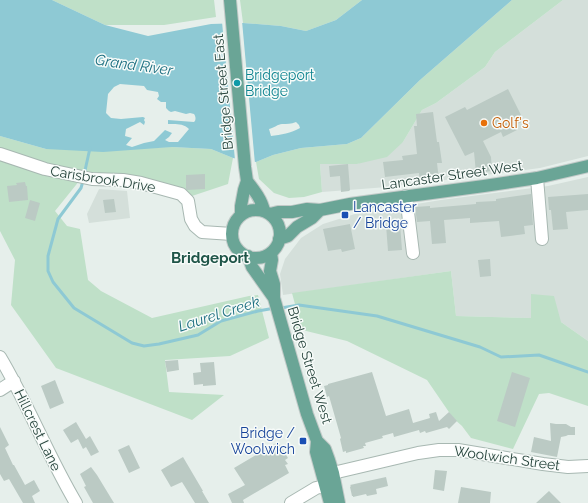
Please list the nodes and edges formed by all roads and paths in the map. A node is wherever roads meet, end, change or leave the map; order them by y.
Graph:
1 (230, 0) edge
2 (0, 154) edge
3 (588, 166) edge
4 (537, 178) junction
5 (247, 181) junction
6 (406, 196) junction
7 (320, 210) junction
8 (267, 213) junction
9 (241, 215) junction
10 (232, 234) junction
11 (279, 239) junction
12 (542, 239) dead end
13 (270, 253) junction
14 (412, 253) dead end
15 (248, 256) junction
16 (274, 298) junction
17 (0, 357) edge
18 (14, 382) junction
19 (0, 390) edge
20 (317, 440) junction
21 (588, 466) edge
22 (333, 473) junction
23 (325, 486) junction
24 (76, 503) edge
25 (291, 503) edge
26 (330, 503) edge
27 (339, 503) edge

1 - 5 main road, Bridge Street East
2 - 10 street, Carisbrook Drive
3 - 4 main road, Lancaster Street West
4 - 6 main road, Lancaster Street West
4 - 12 street
5 - 8 main road, Bridge Street East
5 - 9 main road, Bridge Street East
6 - 7 main road, Lancaster Street West
6 - 14 street
7 - 8 main road, Lancaster Street West
7 - 11 main road, Lancaster Street West
8 - 9 main road
8 - 11 main road
9 - 10 main road
10 - 15 main road
11 - 13 main road
13 - 15 main road
13 - 16 main road, Bridge Street West
15 - 16 main road, Bridge Street West
16 - 20 main road, Bridge Street West
17 - 18 street, Hillcrest Lane
18 - 19 street
18 - 24 street, Hillcrest Lane
20 - 22 main road, Bridge Street West
20 - 23 main road, Bridge Street West
21 - 22 street, Woolwich Street
22 - 27 main road, Bridge Street West
23 - 25 street
23 - 26 main road, Bridge Street West

